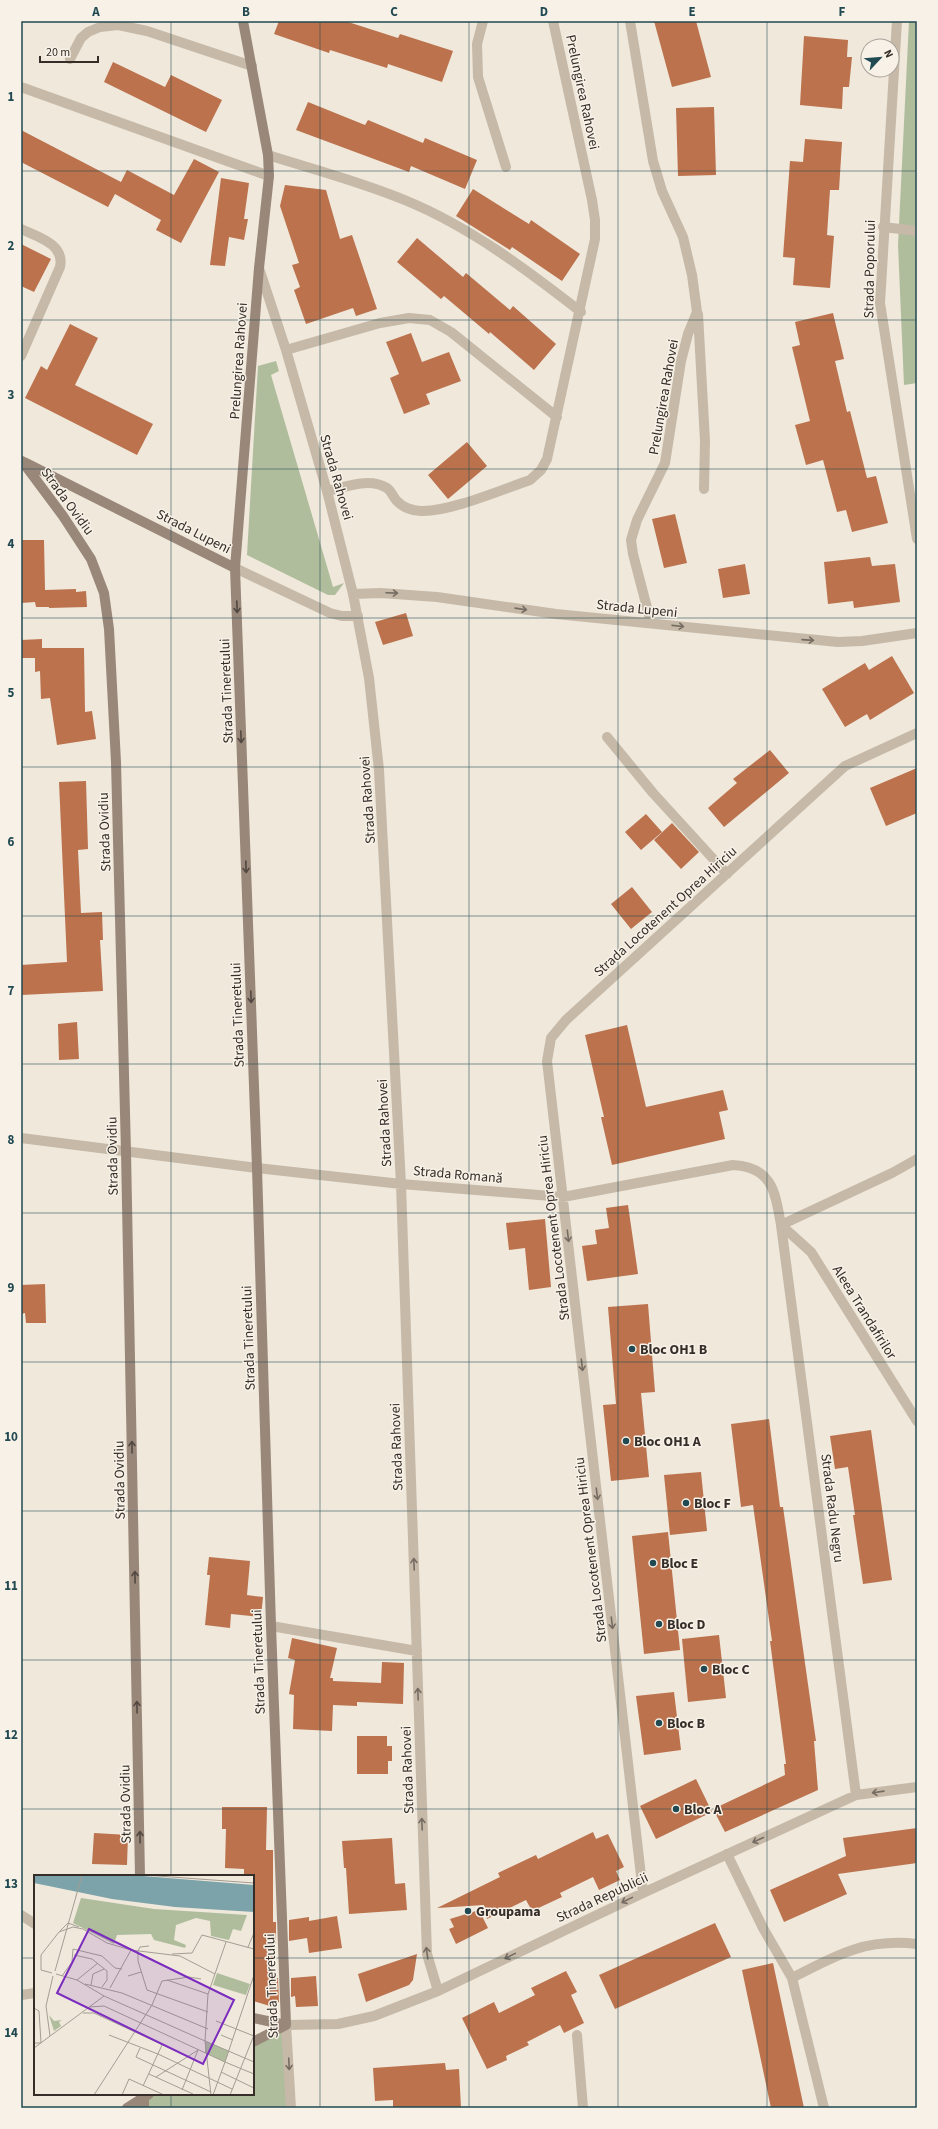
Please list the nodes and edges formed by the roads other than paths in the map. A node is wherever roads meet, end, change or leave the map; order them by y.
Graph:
1 (243, 21) edge
2 (483, 21) edge
3 (553, 21) edge
4 (630, 21) edge
5 (897, 21) edge
6 (70, 59) dead end
7 (252, 66) junction
8 (21, 87) edge
9 (268, 155) junction
10 (506, 167) dead end
11 (268, 176) junction
12 (884, 228) junction
13 (21, 229) edge
14 (917, 231) edge
15 (259, 268) junction
16 (581, 312) junction
17 (697, 312) junction
18 (286, 350) junction
19 (21, 356) edge
20 (557, 417) junction
21 (21, 460) edge
22 (704, 489) dead end
23 (327, 491) junction
24 (917, 539) edge
25 (235, 568) junction
26 (354, 594) junction
27 (358, 616) junction
28 (651, 623) junction
29 (917, 633) edge
30 (917, 733) edge
31 (607, 737) dead end
32 (727, 874) junction
33 (21, 1138) edge
34 (126, 1152) junction
35 (917, 1159) edge
36 (257, 1168) junction
37 (401, 1184) junction
38 (563, 1197) junction
39 (781, 1225) junction
40 (917, 1421) edge
41 (271, 1626) junction
42 (417, 1651) junction
43 (917, 1787) edge
44 (856, 1795) junction
45 (727, 1854) junction
46 (140, 1875) edge
47 (643, 1893) junction
48 (21, 1915) edge
49 (34, 1923) edge
50 (917, 1944) edge
51 (792, 1978) junction
52 (438, 1991) junction
53 (34, 1993) edge
54 (21, 1995) edge
55 (254, 2018) edge
56 (286, 2025) junction
57 (577, 2035) dead end
58 (254, 2041) edge
59 (146, 2095) edge
60 (126, 2108) edge
61 (144, 2108) edge
62 (291, 2108) edge
63 (583, 2108) edge
64 (824, 2108) edge

1 - 7 main road, Prelungirea Rahovei
2 - 10 street
3 - 16 street, Prelungirea Rahovei
4 - 17 street, Prelungirea Rahovei
5 - 12 street, Strada Poporului
6 - 7 street
7 - 9 main road, Prelungirea Rahovei
8 - 11 street
9 - 11 main road, Prelungirea Rahovei
9 - 16 street
11 - 15 main road, Prelungirea Rahovei
12 - 14 street
12 - 24 street, Strada Poporului
13 - 19 street
15 - 18 street, Strada Rahovei
15 - 25 main road, Prelungirea Rahovei
16 - 20 street, Prelungirea Rahovei
17 - 22 street, Prelungirea Rahovei
17 - 28 street, Prelungirea Rahovei
18 - 20 street
18 - 23 street, Strada Rahovei
20 - 23 street, Prelungirea Rahovei
21 - 25 main road, Strada Lupeni
21 - 34 main road, Strada Ovidiu
23 - 26 street, Strada Rahovei
25 - 27 street, Strada Lupeni
25 -> 36 main road, Strada Tineretului
26 - 27 street, Strada Rahovei
26 -> 28 street, Strada Lupeni
27 - 37 street, Strada Rahovei
28 -> 29 street, Strada Lupeni
30 - 32 street, Strada Locotenent Oprea Hiriciu
31 - 32 street
32 - 38 street, Strada Locotenent Oprea Hiriciu
33 - 34 street, Strada Romană
34 - 36 street, Strada Romană
46 -> 34 main road, Strada Ovidiu
35 - 39 street
36 - 37 street, Strada Romană
36 - 41 main road, Strada Tineretului
37 - 38 street, Strada Romană
42 -> 37 street, Strada Rahovei
38 - 39 street, Strada Romană
38 -> 47 street, Strada Locotenent Oprea Hiriciu
39 - 40 street, Aleea Trandafirilor
39 - 44 street, Strada Radu Negru
41 - 42 street
41 - 56 main road, Strada Tineretului
52 -> 42 street, Strada Rahovei
43 -> 44 street, Strada Republicii
44 -> 45 street, Strada Republicii
45 - 47 street, Strada Republicii
45 - 51 street
47 -> 52 street, Strada Republicii
48 - 49 street
50 - 51 street
51 - 64 street
52 - 56 street, Strada Republicii
53 - 54 street
55 - 56 main road
56 - 58 main road, Strada Republicii
56 -> 62 street, Strada Tineretului
57 - 63 street
59 - 60 main road
59 - 61 main road

